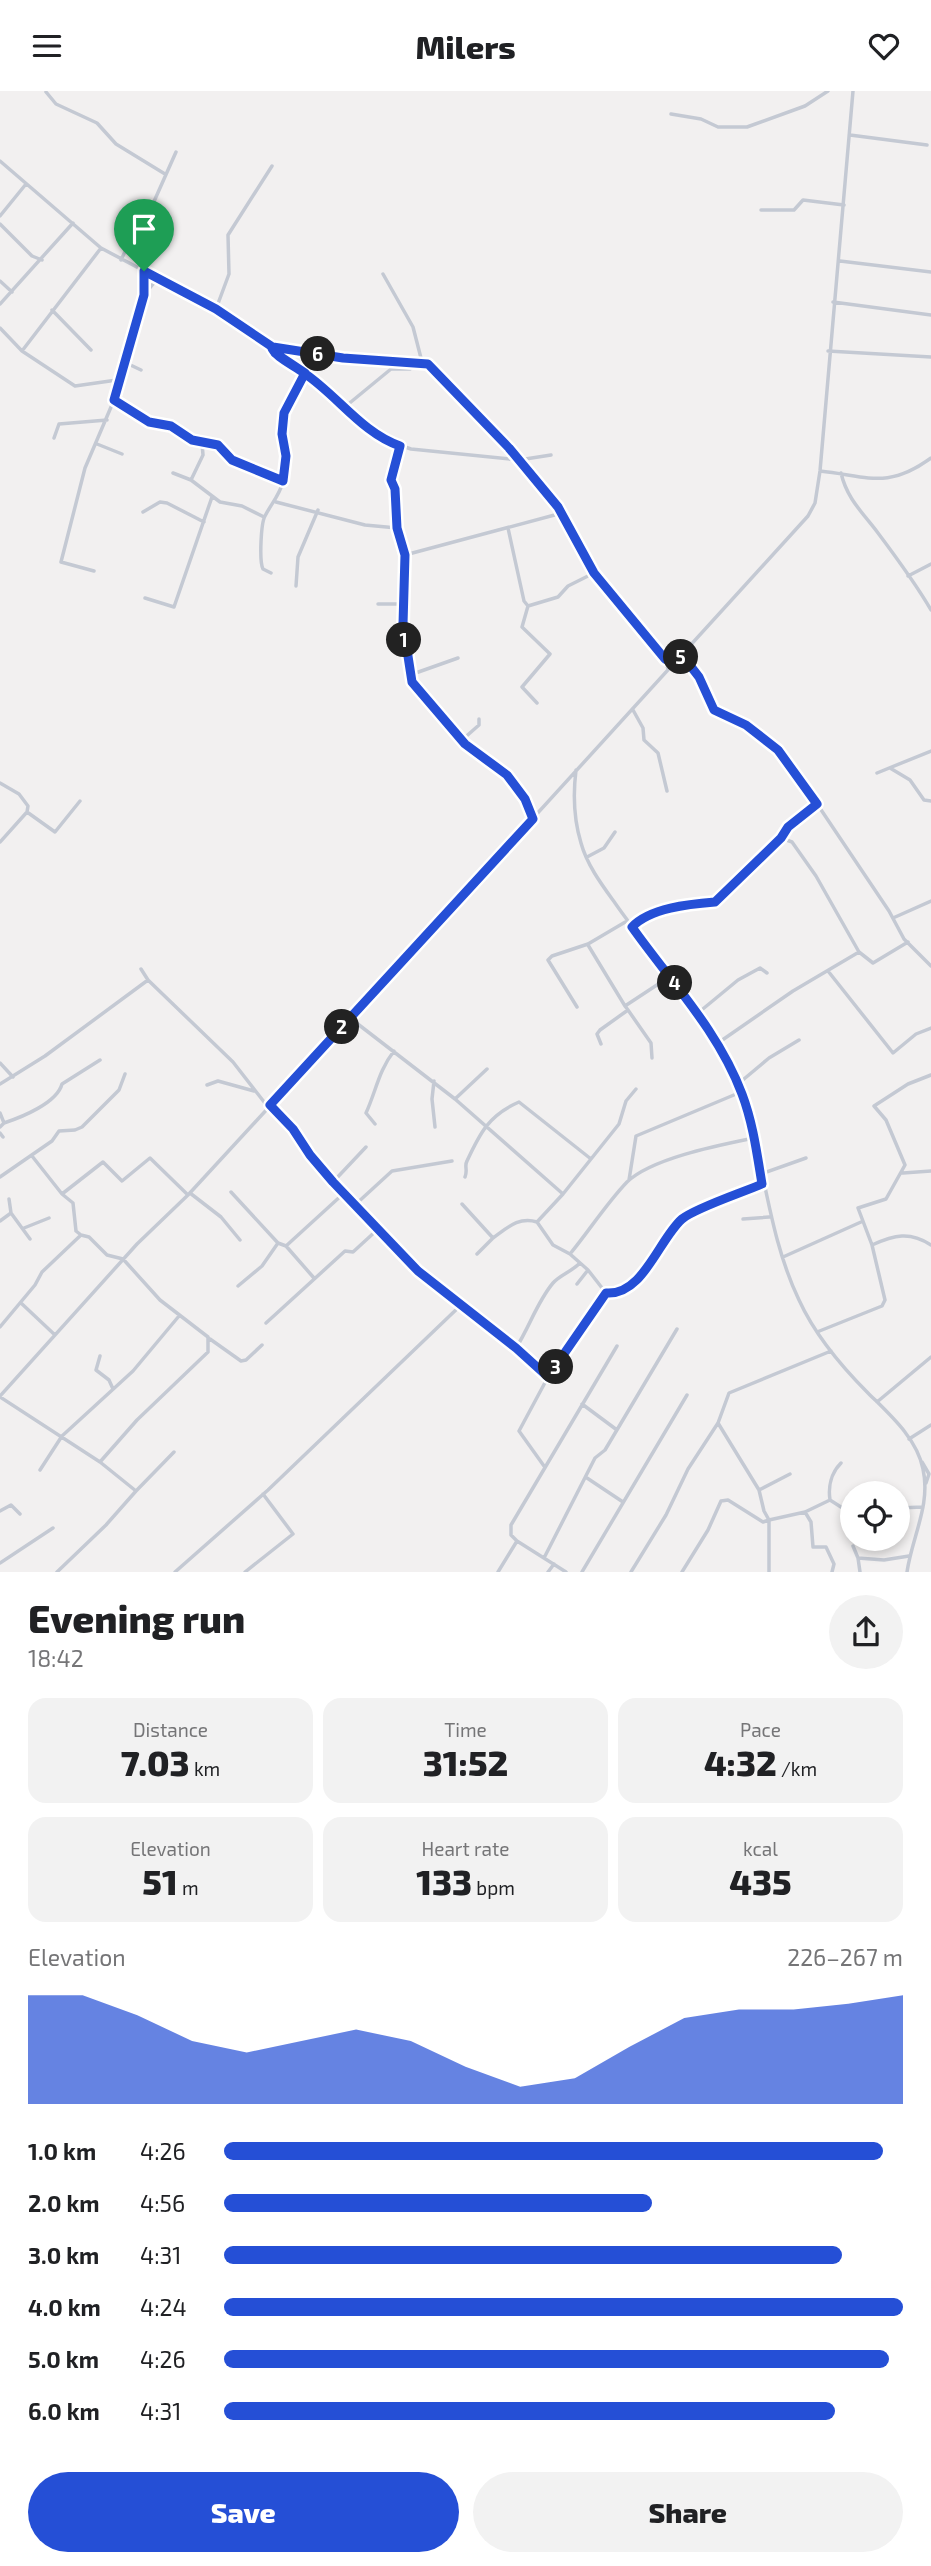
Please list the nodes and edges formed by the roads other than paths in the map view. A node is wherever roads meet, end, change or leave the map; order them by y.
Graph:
1 (828, 91) edge
2 (853, 91) edge
3 (46, 92) edge
4 (671, 114) dead end
5 (850, 135) junction
6 (927, 145) dead end
7 (176, 152) dead end
8 (0, 160) edge
9 (272, 166) dead end
10 (165, 174) junction
11 (26, 184) junction
12 (844, 205) junction
13 (761, 210) dead end
14 (0, 216) edge
15 (73, 223) junction
16 (0, 224) edge
17 (101, 248) junction
18 (32, 256) junction
19 (42, 260) junction
20 (121, 260) junction
21 (840, 261) junction
22 (34, 268) junction
23 (144, 271) junction
24 (931, 272) edge
25 (383, 274) dead end
26 (158, 278) junction
27 (0, 281) edge
28 (12, 292) junction
29 (144, 295) junction
30 (833, 302) junction
31 (0, 304) edge
32 (216, 309) junction
33 (52, 310) junction
34 (931, 315) edge
35 (0, 328) edge
36 (272, 348) junction
37 (91, 350) dead end
38 (22, 351) junction
39 (828, 351) junction
40 (931, 357) edge
41 (122, 361) junction
42 (423, 362) junction
43 (141, 370) dead end
44 (305, 373) junction
45 (117, 380) junction
46 (114, 400) junction
47 (346, 406) junction
48 (107, 420) junction
49 (54, 438) dead end
50 (202, 442) junction
51 (97, 444) junction
52 (400, 446) junction
53 (122, 454) dead end
54 (551, 455) dead end
55 (931, 458) edge
56 (519, 460) junction
57 (820, 471) junction
58 (173, 473) dead end
59 (841, 473) junction
60 (191, 480) junction
61 (283, 481) junction
62 (212, 497) junction
63 (275, 501) junction
64 (318, 510) junction
65 (143, 512) dead end
66 (562, 513) junction
67 (264, 517) junction
68 (204, 522) junction
69 (397, 528) junction
70 (508, 528) junction
71 (405, 555) junction
72 (931, 564) edge
73 (94, 571) dead end
74 (271, 573) dead end
75 (594, 573) junction
76 (908, 577) junction
77 (296, 586) dead end
78 (145, 598) dead end
79 (378, 604) dead end
80 (405, 604) junction
81 (528, 606) junction
82 (931, 610) edge
83 (682, 655) junction
84 (458, 658) dead end
85 (665, 659) junction
86 (675, 663) junction
87 (669, 670) junction
88 (410, 675) junction
89 (537, 703) dead end
90 (633, 710) junction
91 (479, 719) dead end
92 (462, 740) junction
93 (931, 751) edge
94 (576, 768) junction
95 (890, 768) junction
96 (877, 773) dead end
97 (0, 783) edge
98 (667, 791) dead end
99 (79, 801) dead end
100 (931, 801) edge
101 (817, 804) junction
102 (27, 812) junction
103 (533, 819) junction
104 (615, 832) dead end
105 (781, 838) junction
106 (0, 842) edge
107 (587, 857) junction
108 (931, 901) edge
109 (893, 918) junction
110 (627, 921) junction
111 (632, 927) junction
112 (908, 942) junction
113 (588, 944) junction
114 (859, 952) junction
115 (931, 966) edge
116 (141, 969) dead end
117 (828, 971) junction
118 (767, 973) dead end
119 (669, 977) junction
120 (148, 980) junction
121 (577, 1007) dead end
122 (627, 1008) junction
123 (698, 1013) junction
124 (350, 1018) junction
125 (931, 1028) edge
126 (799, 1040) dead end
127 (718, 1043) junction
128 (601, 1044) dead end
129 (394, 1051) junction
130 (652, 1058) dead end
131 (100, 1060) dead end
132 (0, 1063) edge
133 (487, 1069) dead end
134 (125, 1074) dead end
135 (931, 1075) edge
136 (13, 1077) junction
137 (434, 1081) junction
138 (0, 1084) edge
139 (738, 1084) junction
140 (207, 1086) dead end
141 (636, 1089) dead end
142 (254, 1091) junction
143 (742, 1092) junction
144 (455, 1099) junction
145 (269, 1106) junction
146 (0, 1113) edge
147 (2, 1125) edge
148 (375, 1125) dead end
149 (483, 1126) junction
150 (435, 1127) dead end
151 (754, 1138) junction
152 (366, 1147) dead end
153 (32, 1156) junction
154 (591, 1159) junction
155 (806, 1159) dead end
156 (452, 1161) dead end
157 (931, 1171) edge
158 (903, 1173) junction
159 (761, 1174) junction
160 (0, 1177) edge
161 (466, 1177) dead end
162 (629, 1180) junction
163 (333, 1182) junction
164 (762, 1184) junction
165 (231, 1192) dead end
166 (62, 1194) junction
167 (189, 1194) junction
168 (343, 1194) junction
169 (563, 1194) junction
170 (9, 1199) dead end
171 (356, 1204) junction
172 (463, 1204) dead end
173 (10, 1213) junction
174 (769, 1217) junction
175 (49, 1218) dead end
176 (743, 1219) dead end
177 (0, 1221) edge
178 (861, 1221) junction
179 (537, 1222) junction
180 (24, 1229) junction
181 (377, 1230) junction
182 (81, 1235) junction
183 (493, 1238) junction
184 (30, 1240) dead end
185 (240, 1240) dead end
186 (278, 1243) junction
187 (872, 1245) junction
188 (931, 1245) edge
189 (286, 1246) junction
190 (477, 1254) dead end
191 (570, 1255) junction
192 (783, 1257) junction
193 (123, 1259) junction
194 (580, 1263) junction
195 (588, 1270) junction
196 (314, 1278) junction
197 (577, 1284) dead end
198 (238, 1286) dead end
199 (606, 1293) junction
200 (21, 1303) junction
201 (461, 1305) junction
202 (179, 1316) junction
203 (266, 1323) dead end
204 (0, 1327) edge
205 (677, 1329) dead end
206 (817, 1332) junction
207 (55, 1335) junction
208 (208, 1337) junction
209 (262, 1345) dead end
210 (617, 1346) dead end
211 (516, 1348) junction
212 (831, 1351) junction
213 (100, 1356) dead end
214 (931, 1357) edge
215 (548, 1377) junction
216 (113, 1391) junction
217 (687, 1395) dead end
218 (0, 1397) edge
219 (877, 1402) junction
220 (582, 1404) junction
221 (719, 1423) junction
222 (931, 1425) edge
223 (617, 1430) junction
224 (62, 1436) junction
225 (909, 1439) junction
226 (174, 1452) dead end
227 (100, 1462) junction
228 (841, 1463) dead end
229 (544, 1466) junction
230 (40, 1471) dead end
231 (790, 1474) dead end
232 (587, 1478) junction
233 (928, 1482) edge
234 (759, 1490) junction
235 (136, 1491) junction
236 (262, 1494) junction
237 (830, 1500) junction
238 (623, 1502) junction
239 (840, 1506) edge
240 (923, 1507) junction
241 (910, 1508) edge
242 (0, 1511) edge
243 (805, 1511) junction
244 (20, 1514) dead end
245 (769, 1520) junction
246 (52, 1528) dead end
247 (517, 1541) junction
248 (855, 1551) edge
249 (909, 1556) junction
250 (544, 1558) junction
251 (858, 1558) junction
252 (0, 1563) edge
253 (554, 1564) junction
254 (57, 1572) edge
255 (175, 1572) edge
256 (244, 1572) edge
257 (498, 1572) edge
258 (548, 1572) edge
259 (566, 1572) edge
260 (582, 1572) edge
261 (631, 1572) edge
262 (682, 1572) edge
263 (769, 1572) edge
264 (832, 1572) edge
265 (860, 1572) edge
266 (907, 1572) edge

1 - 4 street
2 - 5 street
3 - 10 street
5 - 6 street
5 - 12 street
7 - 10 street
8 - 11 street
9 - 32 street
10 - 20 street
11 - 14 street
11 - 15 street
12 - 13 street
12 - 21 street
15 - 17 street
15 - 19 street
16 - 18 street
17 - 20 street
17 - 33 street
18 - 19 street
18 - 22 street
19 - 22 street
20 - 23 street
21 - 24 street
21 - 30 street
22 - 28 street
23 - 26 street
23 - 29 street
25 - 42 street
26 - 29 street
26 - 32 street
27 - 28 street
28 - 31 street
29 - 41 street
30 - 34 street
30 - 39 street
32 - 36 street
33 - 37 street
33 - 38 street
35 - 38 street
36 - 42 street
36 - 44 street
38 - 45 street
39 - 40 street
39 - 57 street
41 - 43 street
41 - 45 street
42 - 47 street
42 - 56 street
44 - 47 street
44 - 61 street
45 - 46 street
46 - 48 street
46 - 50 street
47 - 52 street
48 - 49 street
48 - 51 street
50 - 60 street
50 - 61 street
51 - 53 street
51 - 73 street
52 - 56 street
52 - 69 street
54 - 56 street
55 - 59 street
56 - 66 street
57 - 59 street
57 - 83 street
58 - 60 street
59 - 76 street
60 - 62 street
61 - 63 street
62 - 67 street
62 - 68 street
63 - 64 street
63 - 67 street
64 - 69 street
64 - 77 street
65 - 68 street
66 - 70 street
66 - 75 street
67 - 74 street
68 - 78 street
69 - 71 street
70 - 71 street
70 - 81 street
71 - 80 street
72 - 76 street
75 - 81 street
75 - 85 street
76 - 82 street
79 - 80 street
80 - 88 street
81 - 89 street
83 - 86 street
83 - 101 street
84 - 88 street
85 - 86 street
85 - 87 street
86 - 87 street
87 - 90 street
88 - 92 street
90 - 94 street
90 - 98 street
91 - 92 street
92 - 103 street
93 - 95 street
94 - 103 street
94 - 107 street
95 - 96 street
95 - 100 street
97 - 102 street
99 - 102 street
101 - 105 street
101 - 109 street
102 - 106 street
103 - 124 street
104 - 107 street
105 - 111 street
105 - 114 street
107 - 110 street
108 - 109 street
109 - 112 street
110 - 111 street
110 - 113 street
111 - 119 street
112 - 114 street
112 - 115 street
113 - 121 street
113 - 122 street
114 - 117 street
116 - 120 street
117 - 125 street
117 - 127 street
118 - 123 street
119 - 122 street
119 - 123 street
120 - 136 street
120 - 142 street
122 - 128 street
122 - 130 street
123 - 127 street
124 - 129 street
124 - 145 street
126 - 139 street
127 - 139 street
129 - 137 street
129 - 148 street
131 - 147 street
132 - 136 street
133 - 144 street
134 - 153 street
135 - 158 street
136 - 138 street
137 - 144 street
137 - 150 street
139 - 143 street
140 - 142 street
141 - 154 street
142 - 145 street
143 - 151 street
143 - 162 street
144 - 149 street
145 - 163 street
145 - 167 street
146 - 147 street
149 - 154 street
149 - 161 street
149 - 169 street
151 - 159 street
151 - 162 street
152 - 163 street
153 - 160 street
153 - 166 street
154 - 169 street
155 - 159 street
156 - 171 street
157 - 158 street
158 - 178 street
159 - 164 street
162 - 191 street
163 - 168 street
164 - 174 street
164 - 199 street
165 - 186 street
166 - 167 street
166 - 182 street
167 - 185 street
167 - 193 street
168 - 171 street
168 - 189 street
169 - 179 street
170 - 173 street
171 - 181 street
172 - 183 street
173 - 177 street
173 - 180 street
174 - 176 street
174 - 192 street
175 - 180 street
178 - 187 street
178 - 192 street
179 - 183 street
179 - 191 street
180 - 184 street
181 - 196 street
181 - 201 street
182 - 193 street
182 - 200 street
183 - 190 street
186 - 189 street
186 - 198 street
187 - 188 street
187 - 206 street
189 - 196 street
191 - 194 street
192 - 206 street
193 - 202 street
193 - 207 street
194 - 195 street
194 - 211 street
195 - 197 street
195 - 199 street
196 - 203 street
199 - 215 street
200 - 204 street
200 - 207 street
201 - 211 street
201 - 236 street
202 - 208 street
202 - 216 street
205 - 223 street
206 - 212 street
207 - 218 street
208 - 209 street
208 - 227 street
210 - 220 street
211 - 215 street
212 - 219 street
212 - 221 street
213 - 216 street
214 - 219 street
215 - 229 street
216 - 224 street
217 - 238 street
218 - 224 street
219 - 225 street
220 - 223 street
220 - 229 street
221 - 234 street
221 - 261 street
222 - 225 street
223 - 232 street
224 - 227 street
224 - 230 street
225 - 233 street
226 - 235 street
227 - 235 street
228 - 237 street
229 - 247 street
231 - 234 street
232 - 238 street
232 - 250 street
233 - 240 street
234 - 245 street
235 - 254 street
236 - 255 street
236 - 256 street
237 - 239 street
237 - 243 street
238 - 260 street
240 - 241 street
240 - 249 street
242 - 244 street
243 - 245 street
243 - 264 street
245 - 262 street
245 - 263 street
246 - 252 street
247 - 250 street
247 - 257 street
248 - 251 street
249 - 251 street
249 - 266 street
250 - 253 street
251 - 265 street
253 - 258 street
253 - 259 street

